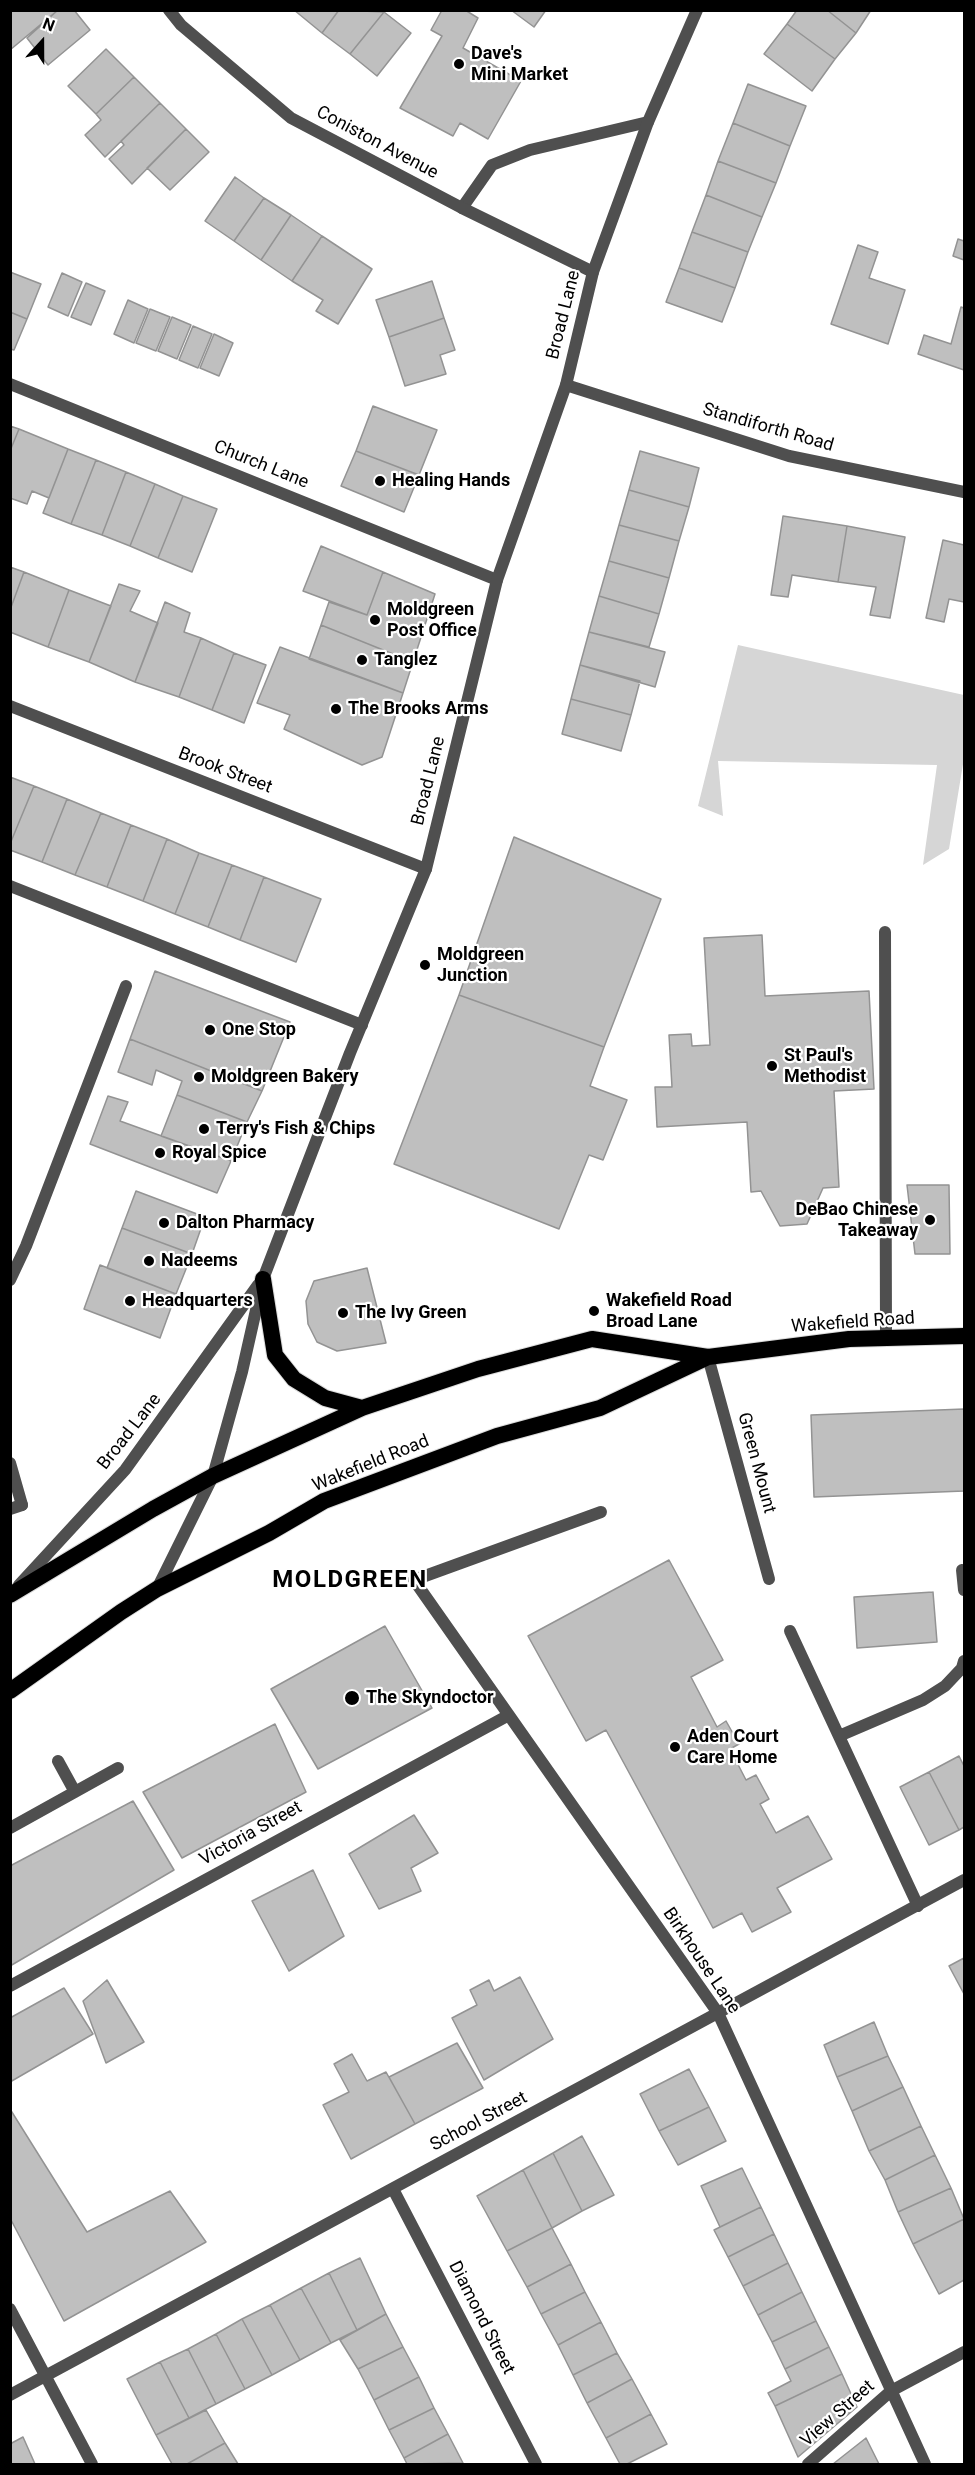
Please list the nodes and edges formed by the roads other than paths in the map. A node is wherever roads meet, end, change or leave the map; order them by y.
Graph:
1 (169, 10) edge
2 (698, 10) edge
3 (648, 122) junction
4 (462, 208) junction
5 (593, 272) junction
6 (10, 384) edge
7 (566, 385) junction
8 (964, 492) edge
9 (497, 580) junction
10 (10, 706) edge
11 (426, 869) junction
12 (10, 886) edge
13 (885, 932) dead end
14 (126, 986) dead end
15 (362, 1025) junction
16 (263, 1279) junction
17 (10, 1280) edge
18 (964, 1336) edge
19 (886, 1338) junction
20 (708, 1357) junction
21 (362, 1408) junction
22 (10, 1463) edge
23 (213, 1476) junction
24 (16, 1507) edge
25 (601, 1512) dead end
26 (962, 1570) dead end
27 (769, 1579) dead end
28 (157, 1589) junction
29 (964, 1590) edge
30 (10, 1595) edge
31 (790, 1631) dead end
32 (964, 1661) edge
33 (10, 1691) edge
34 (508, 1715) junction
35 (839, 1736) junction
36 (58, 1761) dead end
37 (118, 1768) dead end
38 (75, 1792) junction
39 (10, 1828) edge
40 (964, 1880) edge
41 (918, 1905) junction
42 (10, 1986) edge
43 (717, 2013) junction
44 (393, 2189) junction
45 (10, 2309) edge
46 (964, 2352) edge
47 (46, 2376) junction
48 (891, 2391) junction
49 (10, 2395) edge
50 (92, 2464) edge
51 (536, 2464) edge
52 (808, 2464) edge
53 (925, 2464) edge

1 - 4 street, Coniston Avenue
2 - 3 street, Broad Lane
3 - 4 street
3 - 5 street, Broad Lane
4 - 5 street, Coniston Avenue
5 - 7 street, Broad Lane
6 - 9 street, Church Lane
7 - 8 street, Standiforth Road
7 - 9 street, Broad Lane
9 - 11 street, Broad Lane
10 - 11 street, Brook Street
11 - 15 street, Broad Lane
12 - 15 street
13 - 19 street
14 - 17 street
15 - 16 street, Broad Lane
16 - 21 highway
16 - 23 street, Broad Lane
16 - 30 street, Broad Lane
18 - 19 highway, Wakefield Road
19 - 20 highway, Wakefield Road
20 - 21 highway, Wakefield Road
20 - 27 street, Green Mount
20 - 28 highway, Wakefield Road
21 - 23 highway, Wakefield Road
22 - 24 street
23 - 28 street, Broad Lane
23 - 30 highway, Wakefield Road
25 - 34 street, Birkhouse Lane
26 - 29 street
28 - 33 highway, Wakefield Road
31 - 35 street
32 - 35 street
34 - 42 street, Victoria Street
34 - 43 street, Birkhouse Lane
35 - 41 street
36 - 38 street
37 - 38 street
38 - 39 street
40 - 41 street, School Street
41 - 43 street, School Street
43 - 44 street, School Street
43 - 48 street, Birkhouse Lane
44 - 47 street, School Street
44 - 51 street, Diamond Street
45 - 47 street
46 - 48 street, View Street
47 - 49 street, School Street
47 - 50 street
48 - 52 street, View Street
48 - 53 street, Birkhouse Lane

